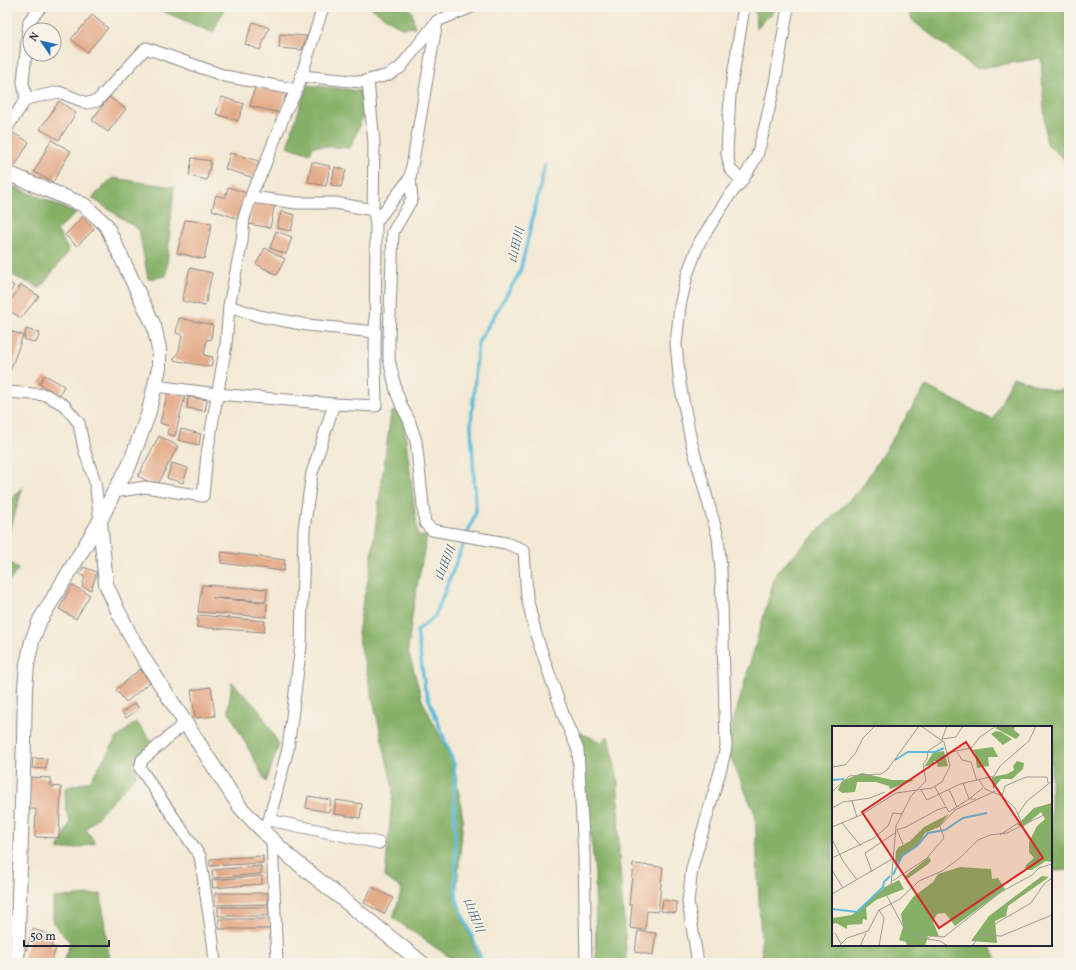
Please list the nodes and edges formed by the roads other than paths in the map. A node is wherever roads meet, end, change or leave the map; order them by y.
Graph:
1 (41, 7) edge
2 (323, 7) edge
3 (472, 7) edge
4 (744, 7) edge
5 (788, 7) edge
6 (437, 21) junction
7 (302, 76) junction
8 (368, 81) junction
9 (297, 90) junction
10 (26, 99) junction
11 (7, 128) edge
12 (7, 173) edge
13 (410, 178) junction
14 (742, 181) junction
15 (251, 197) junction
16 (373, 210) junction
17 (376, 222) junction
18 (230, 306) junction
19 (375, 332) junction
20 (155, 386) junction
21 (7, 392) edge
22 (217, 394) junction
23 (334, 404) junction
24 (114, 492) junction
25 (100, 521) junction
26 (185, 723) junction
27 (265, 824) junction
28 (272, 839) junction
29 (379, 843) dead end
30 (17, 963) edge
31 (215, 963) edge
32 (278, 963) edge
33 (422, 963) edge
34 (586, 963) edge
35 (698, 963) edge

1 - 10 street
2 - 7 street
3 - 6 street
4 - 14 street
5 - 14 street
6 - 8 street
6 - 13 street
7 - 8 street
7 - 9 street
8 - 16 street
9 - 10 street
9 - 15 street
10 - 11 street
12 - 20 street
13 - 17 street
13 - 34 street
14 - 35 street
15 - 16 street
15 - 18 street
16 - 17 street
17 - 19 street
18 - 19 street
18 - 22 street
19 - 23 street
20 - 22 street
20 - 24 street
21 - 25 street
22 - 23 street
22 - 24 street
23 - 27 street
24 - 25 street
25 - 26 street
25 - 30 street
26 - 27 street
26 - 31 street
27 - 28 street
27 - 29 street
28 - 32 street
28 - 33 street

